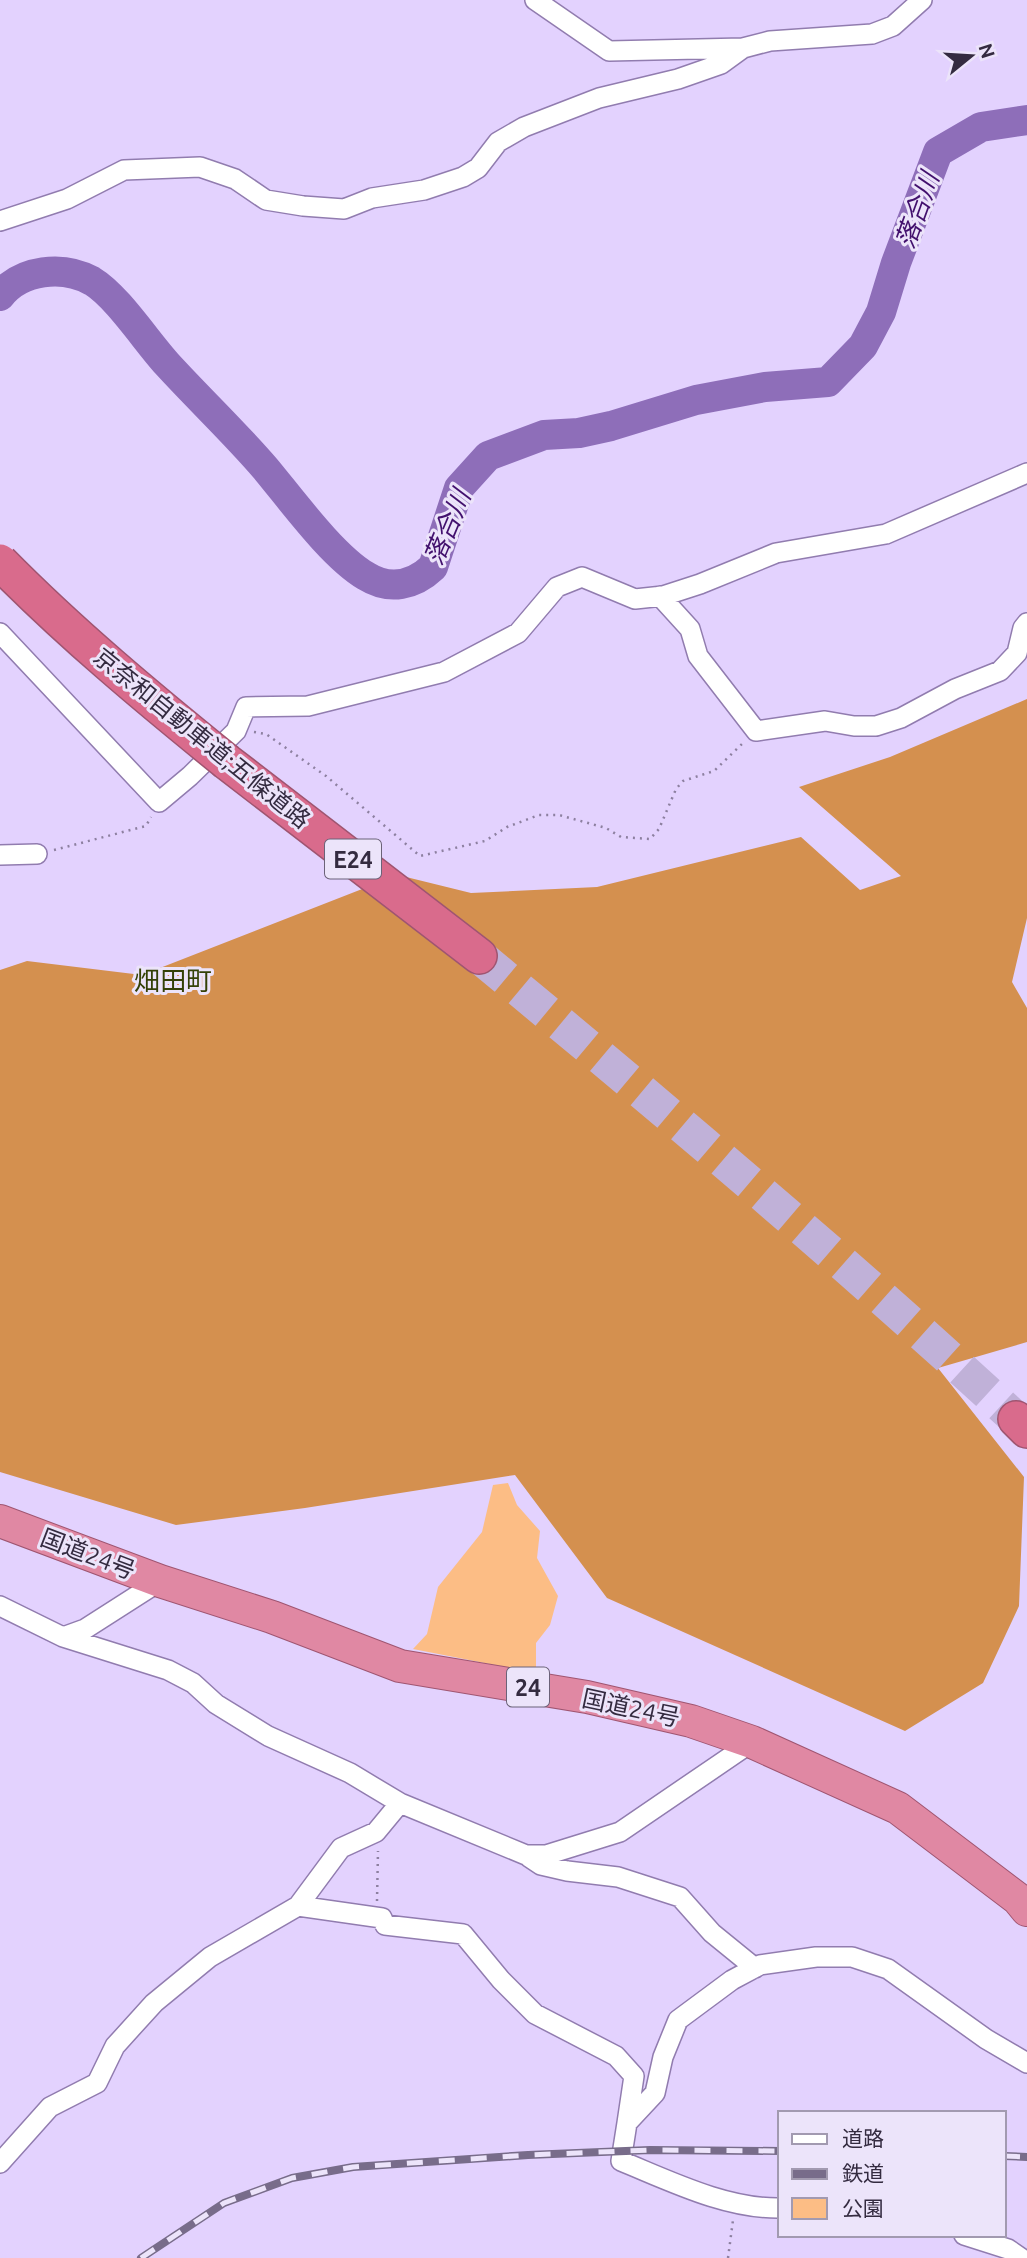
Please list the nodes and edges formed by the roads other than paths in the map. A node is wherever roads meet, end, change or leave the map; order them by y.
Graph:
1 (535, 0) edge
2 (922, 0) edge
3 (743, 48) junction
4 (0, 220) edge
5 (1027, 473) edge
6 (0, 562) edge
7 (660, 596) junction
8 (1027, 623) edge
9 (0, 633) edge
10 (232, 746) junction
11 (37, 854) road end
12 (0, 855) edge
13 (479, 956) tunnel mouth
14 (0, 1521) edge
15 (160, 1581) junction
16 (0, 1606) edge
17 (63, 1637) junction
18 (752, 1742) junction
19 (400, 1803) junction
20 (526, 1855) junction
21 (298, 1906) junction
22 (1027, 1910) edge
23 (755, 1968) junction
24 (1027, 2063) edge
25 (627, 2123) junction
26 (0, 2164) edge
27 (778, 2208) edge
28 (970, 2237) edge
29 (1021, 2258) edge

1 - 3 street
2 - 3 street
3 - 4 street
5 - 7 street
6 - 10 highway, 京奈和自動車道;五條道路 / E24, bridge
7 - 8 street
7 - 10 street
9 - 10 street
10 - 13 highway, 京奈和自動車道;五條道路 / E24
11 - 12 street
14 - 15 highway, 国道24号 / 24
15 - 17 street
15 - 18 highway, 国道24号 / 24
16 - 17 street
17 - 19 street
18 - 20 street
18 - 22 highway, 国道24号 / 24
19 - 20 street
19 - 21 street
20 - 23 street
21 - 25 street
21 - 26 street
23 - 24 street
23 - 25 street
25 - 27 street
28 - 29 street

